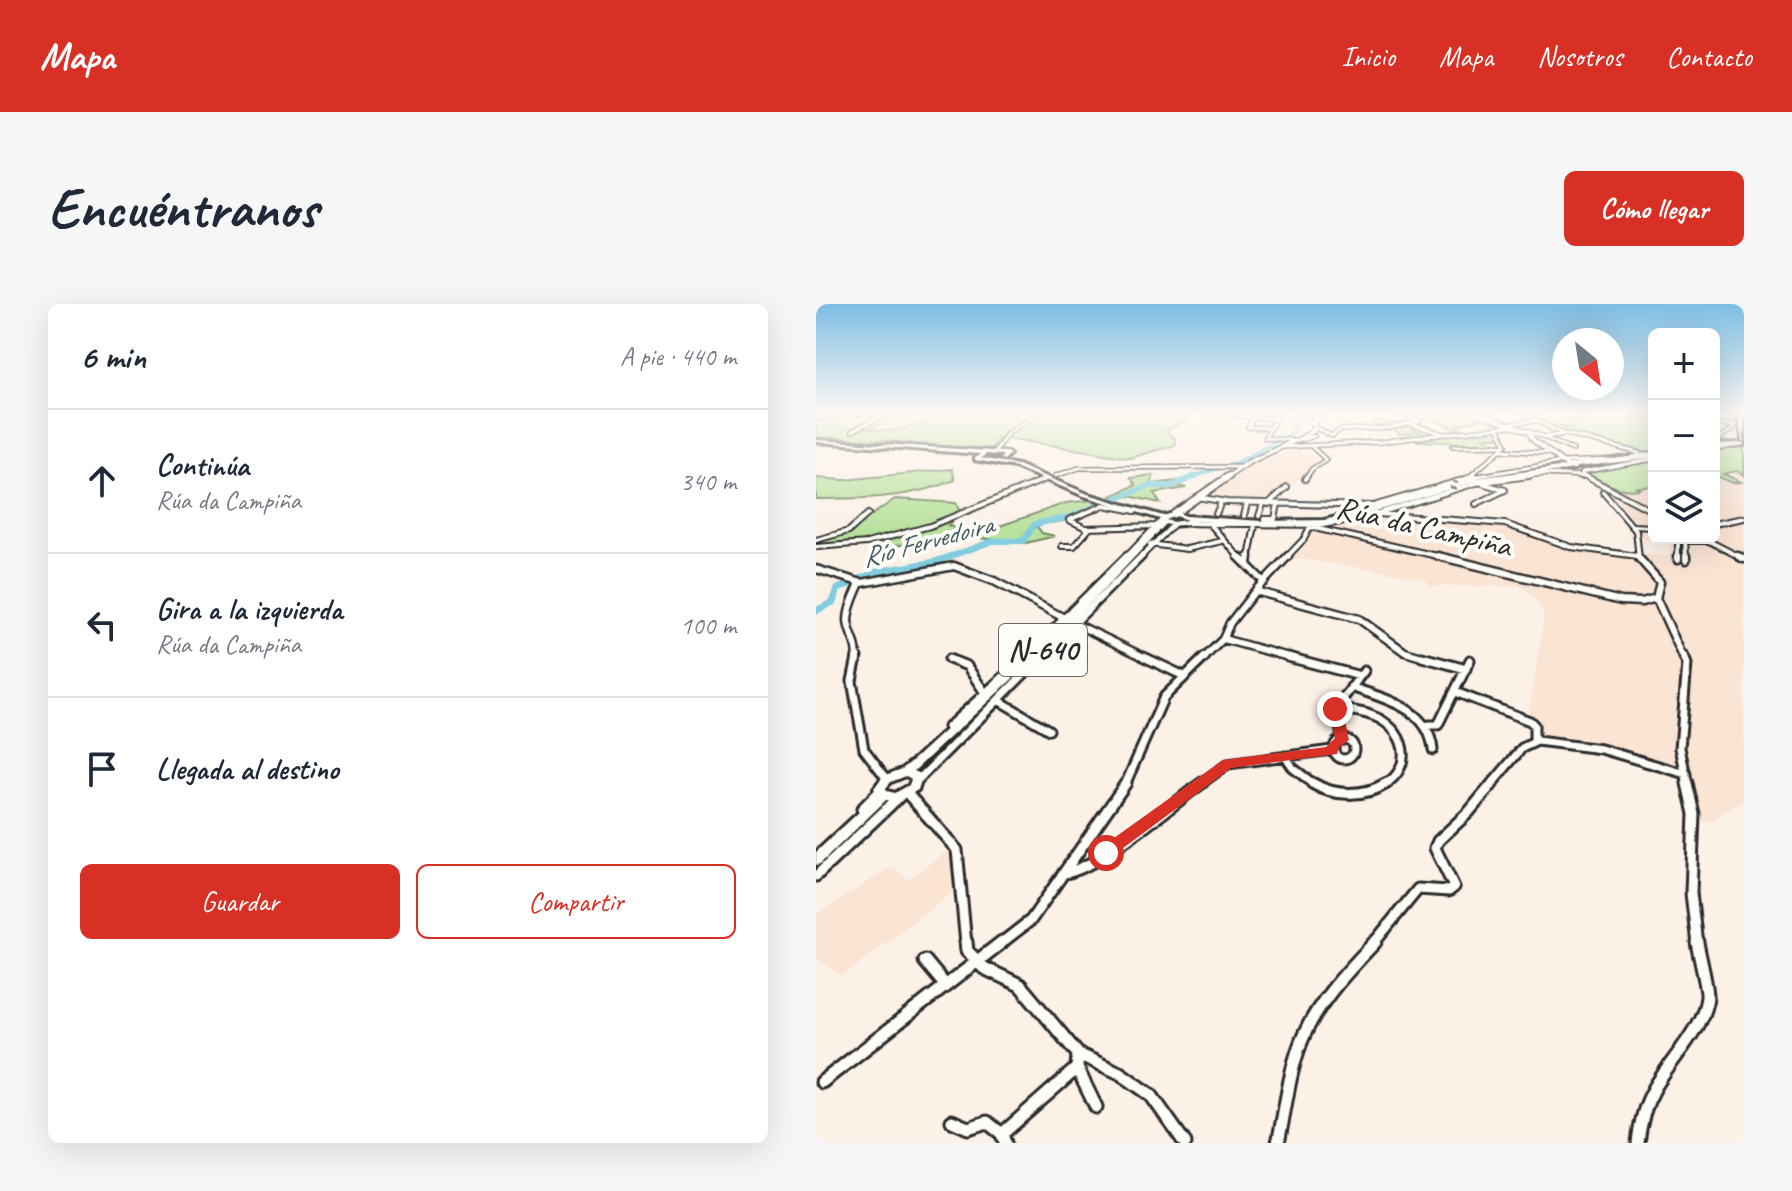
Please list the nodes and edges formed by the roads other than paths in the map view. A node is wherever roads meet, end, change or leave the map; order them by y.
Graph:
1 (949, 452) edge
2 (971, 452) edge
3 (989, 452) edge
4 (1001, 452) edge
5 (1266, 452) edge
6 (1321, 452) edge
7 (1498, 452) edge
8 (1510, 452) edge
9 (1578, 452) edge
10 (1625, 452) edge
11 (984, 453) junction
12 (1550, 453) joint
13 (1648, 455) edge
14 (977, 456) junction
15 (1648, 456) edge
16 (1648, 457) edge
17 (1648, 457) edge
18 (1004, 458) junction
19 (1593, 460) junction
20 (994, 461) junction
21 (1241, 467) junction
22 (1570, 468) junction
23 (1585, 474) junction
24 (1055, 476) dead end
25 (1469, 477) junction
26 (1046, 479) dead end
27 (1305, 479) dead end
28 (1480, 482) junction
29 (1454, 485) junction
30 (1287, 487) dead end
31 (1603, 492) dead end
32 (1197, 497) junction
33 (1106, 500) junction
34 (1221, 502) junction
35 (1247, 503) junction
36 (1265, 504) junction
37 (1278, 504) junction
38 (1476, 504) dead end
39 (1648, 509) edge
40 (1139, 511) junction
41 (868, 514) dead end
42 (1376, 514) junction
43 (1244, 516) dead end
44 (1744, 517) edge
45 (1174, 520) junction
46 (1214, 520) junction
47 (1720, 521) edge
48 (1255, 525) junction
49 (1633, 526) junction
50 (1310, 527) junction
51 (1648, 527) edge
52 (1090, 528) junction
53 (816, 540) edge
54 (1222, 541) junction
55 (1150, 544) junction
56 (1678, 544) edge
57 (1685, 544) edge
58 (1715, 544) edge
59 (1062, 546) dead end
60 (816, 547) edge
61 (1744, 552) edge
62 (1734, 554) junction
63 (1637, 556) junction
64 (1678, 559) dead end
65 (1744, 559) edge
66 (1686, 560) dead end
67 (1248, 564) junction
68 (816, 569) edge
69 (853, 582) junction
70 (1264, 582) junction
71 (1255, 591) junction
72 (1656, 598) junction
73 (1066, 619) junction
74 (1076, 624) junction
75 (1223, 639) junction
76 (949, 659) dead end
77 (1470, 660) dead end
78 (1466, 669) junction
79 (1184, 676) junction
80 (1351, 687) junction
81 (1455, 692) junction
82 (985, 693) junction
83 (998, 700) junction
84 (1335, 709) junction
85 (1429, 725) junction
86 (1049, 730) dead end
87 (1343, 740) junction
88 (1537, 741) junction
89 (1332, 750) junction
90 (1433, 750) dead end
91 (1285, 756) junction
92 (1686, 774) junction
93 (900, 775) junction
94 (892, 794) junction
95 (816, 853) edge
96 (1076, 855) junction
97 (816, 860) edge
98 (1091, 861) junction
99 (816, 868) edge
100 (1064, 873) junction
101 (816, 876) edge
102 (925, 961) dead end
103 (975, 961) junction
104 (945, 985) junction
105 (1078, 1054) junction
106 (1077, 1068) junction
107 (822, 1082) dead end
108 (1096, 1107) dead end
109 (952, 1121) dead end
110 (1004, 1138) edge
111 (1185, 1143) edge
112 (1278, 1143) edge
113 (1638, 1143) edge

1 - 14 highway
2 - 11 highway
3 - 11 highway
4 - 18 highway
5 - 21 main road, N-640
6 - 27 street
7 - 25 street
8 - 12 street
9 - 19 street
10 - 13 street
11 - 14 highway
12 - 22 main road
14 - 20 highway
15 - 19 street
16 - 22 highway
17 - 23 street
18 - 20 highway
18 - 33 highway
19 - 22 street
20 - 33 highway
21 - 24 street
21 - 32 main road, N-640
22 - 23 street
22 - 23 street
22 - 25 street
22 - 28 street
22 - 46 highway
23 - 39 street
25 - 29 street
26 - 60 street
28 - 29 street
28 - 38 street
29 - 37 street
29 - 42 street
30 - 36 street
31 - 49 street
32 - 34 street
32 - 45 main road, N-640
33 - 40 highway
33 - 45 highway
34 - 35 street
34 - 46 street
35 - 36 street
35 - 43 street
36 - 37 street
36 - 37 street
40 - 45 highway
40 - 52 street
41 - 53 street
42 - 50 street
42 - 63 street
44 - 47 street
45 - 46 highway
45 - 52 street
45 - 55 street
45 - 73 street
45 - 93 highway, N-640
46 - 48 street
46 - 54 street
48 - 50 street
48 - 67 street
49 - 51 street
49 - 63 street
50 - 70 street, Rúa da Campiña
50 - 72 street, Rúa da Campiña
52 - 59 street
54 - 55 street
54 - 67 street
55 - 74 street
56 - 64 street
57 - 66 street
58 - 62 street
61 - 62 street
62 - 65 street
63 - 72 street
67 - 70 street
68 - 69 street
69 - 73 street
69 - 93 street
70 - 71 street, Rúa da Campiña
71 - 75 street, Rúa da Campiña
71 - 78 street
72 - 92 street
73 - 82 street
74 - 79 street
74 - 83 street
75 - 79 street, Rúa da Campiña
75 - 80 street
76 - 82 street
77 - 78 street
78 - 81 street
79 - 96 street, Rúa da Campiña
80 - 84 street
80 - 85 street
81 - 85 street
81 - 88 street
82 - 93 street
83 - 86 street
83 - 93 street
84 - 87 street
84 - 91 street
85 - 90 street
87 - 89 street
87 - 89 street
88 - 92 street
88 - 112 street
89 - 91 street
91 - 98 street
92 - 113 street
93 - 94 highway, N-640
93 - 94 highway, N-640
94 - 95 street
94 - 97 highway, N-640
94 - 99 highway, N-640
94 - 101 street
94 - 103 street
96 - 98 street
96 - 100 street, Rúa da Campiña
98 - 100 street
100 - 103 street, Rúa da Campiña
102 - 104 street
103 - 104 street, Rúa da Campiña
103 - 105 street
104 - 107 street, Rúa da Campiña
105 - 106 street
105 - 111 street
106 - 108 street
106 - 110 street
109 - 110 street

